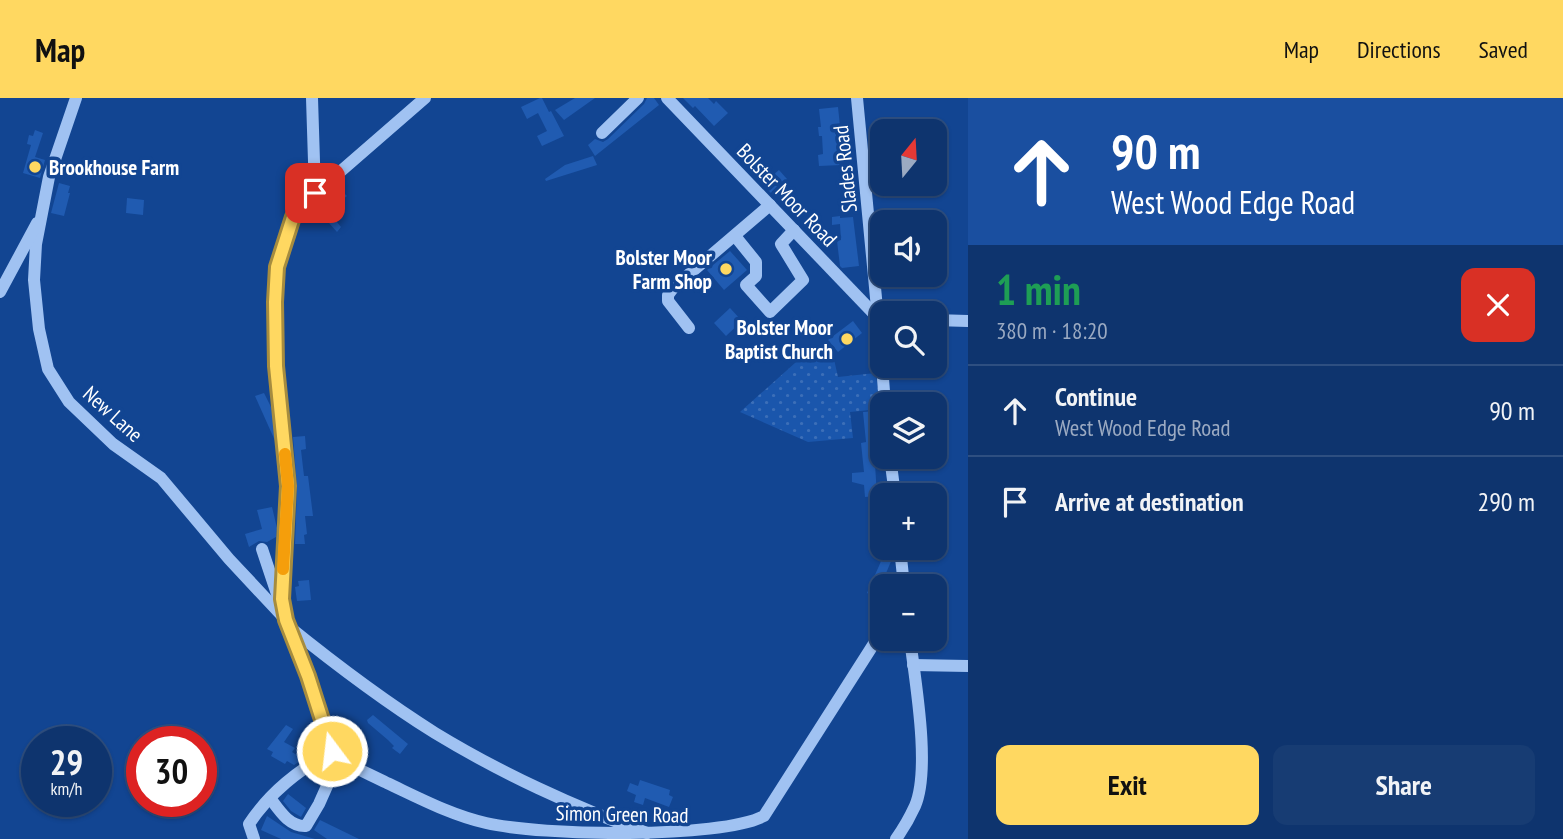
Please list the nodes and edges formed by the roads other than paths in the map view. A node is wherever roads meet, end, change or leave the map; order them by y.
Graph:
1 (76, 98) edge
2 (312, 98) edge
3 (425, 98) edge
4 (638, 98) edge
5 (667, 98) edge
6 (857, 98) edge
7 (602, 132) dead end
8 (315, 193) junction
9 (770, 205) junction
10 (41, 217) junction
11 (794, 230) junction
12 (735, 236) junction
13 (0, 292) edge
14 (878, 301) edge
15 (870, 309) edge
16 (947, 320) edge
17 (968, 321) edge
18 (690, 328) dead end
19 (262, 549) dead end
20 (282, 599) junction
21 (287, 623) junction
22 (870, 650) edge
23 (911, 651) edge
24 (913, 665) junction
25 (968, 666) edge
26 (335, 755) junction
27 (270, 798) junction
28 (658, 837) junction
29 (254, 839) edge
30 (896, 839) edge

1 - 10 street
2 - 8 street
3 - 8 street
4 - 7 street
5 - 9 street, Bolster Moor Road
6 - 14 street, Slades Road
8 - 20 street
9 - 11 street, Bolster Moor Road
9 - 12 street
10 - 13 street
10 - 21 street, New Lane
11 - 12 street
11 - 15 street, Bolster Moor Road
12 - 18 street
16 - 17 street
19 - 20 street
20 - 21 street
21 - 26 street
21 - 28 street
22 - 28 street, Simon Green Road
23 - 24 street
24 - 25 street
24 - 30 street
26 - 27 street
26 - 27 street
26 - 28 street, Simon Green Road
27 - 29 street

